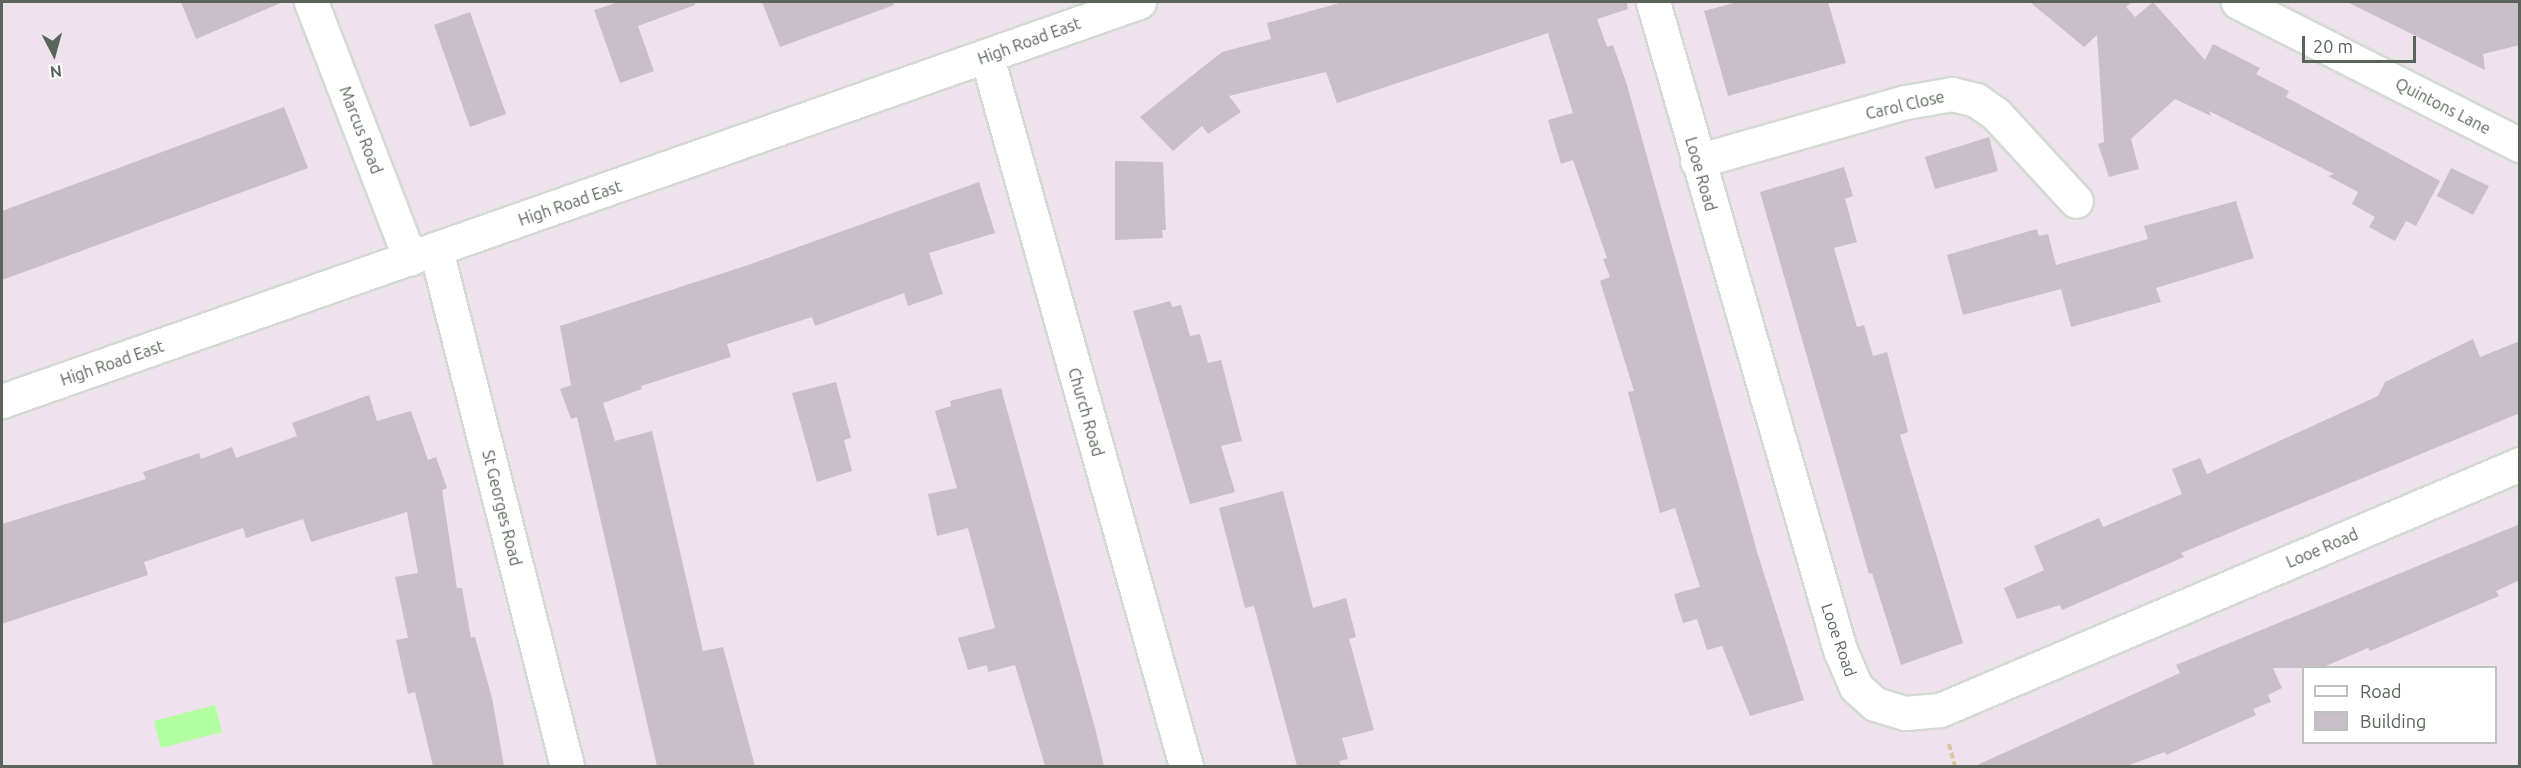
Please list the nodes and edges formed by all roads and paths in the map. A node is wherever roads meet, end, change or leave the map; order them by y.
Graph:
1 (311, 2) edge
2 (1653, 2) edge
3 (2238, 2) edge
4 (1132, 3) edge
5 (987, 57) junction
6 (2520, 145) edge
7 (1697, 161) junction
8 (2076, 201) dead end
9 (423, 255) junction
10 (2, 401) edge
11 (2520, 464) edge
12 (567, 766) edge
13 (1186, 766) edge

1 - 9 street, Marcus Road
2 - 7 street, Looe Road
3 - 6 street, Quintons Lane
4 - 5 street, High Road East
5 - 9 street, High Road East
5 - 13 street, Church Road
7 - 8 street, Carol Close
7 - 11 street, Looe Road
9 - 10 street, High Road East
9 - 12 street, St Georges Road

